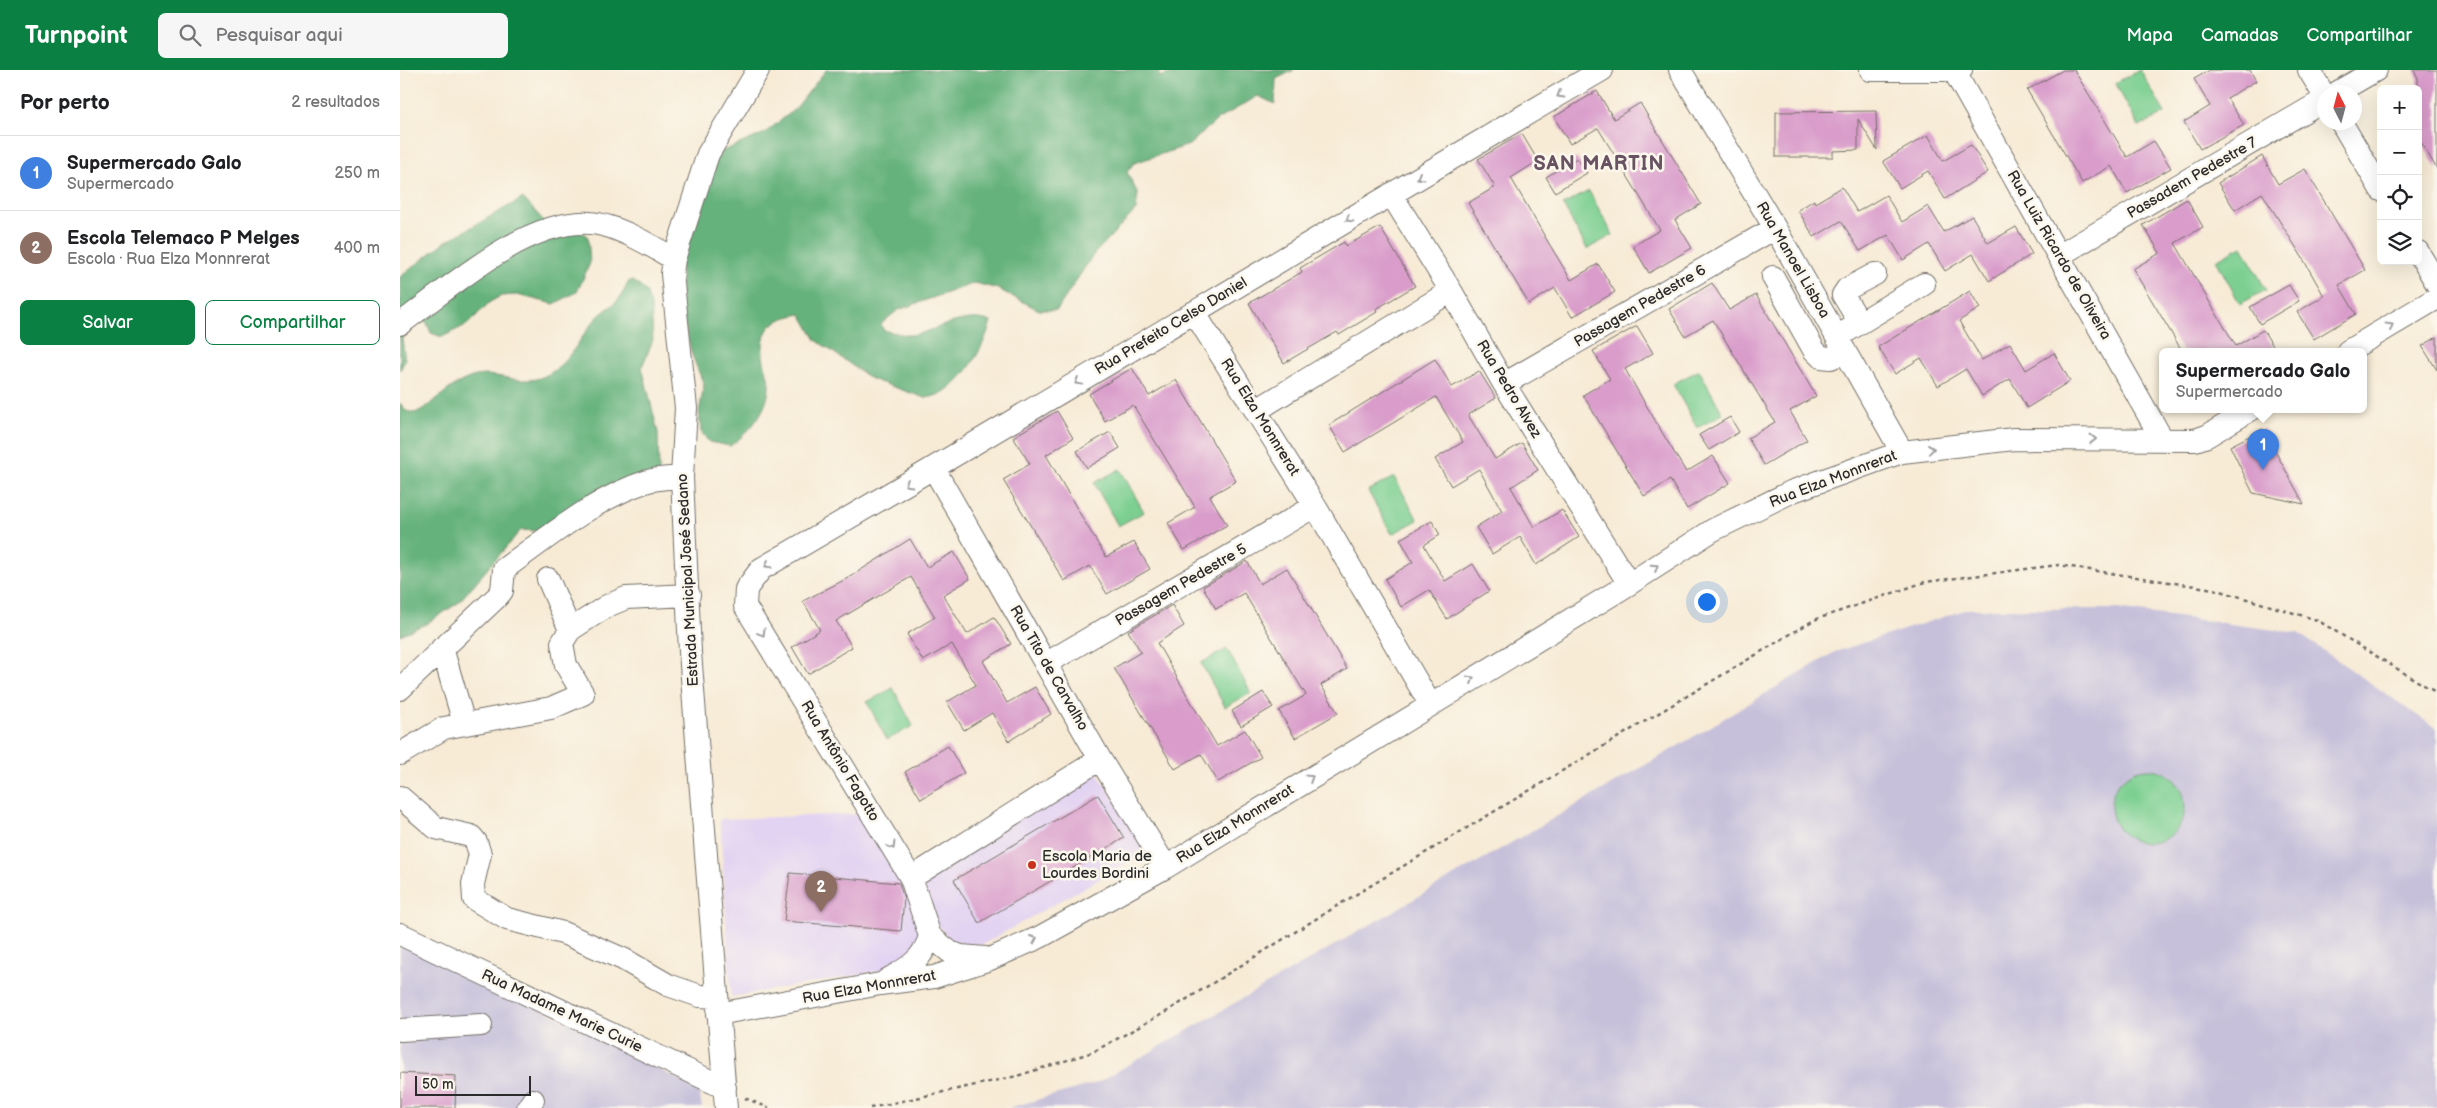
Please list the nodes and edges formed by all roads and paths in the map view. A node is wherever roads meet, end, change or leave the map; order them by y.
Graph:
1 (758, 70) edge
2 (1602, 70) edge
3 (1680, 70) edge
4 (1871, 70) edge
5 (1957, 70) edge
6 (2309, 70) edge
7 (2376, 70) edge
8 (2318, 85) edge
9 (2350, 85) edge
10 (2317, 104) edge
11 (2346, 130) edge
12 (2377, 183) edge
13 (1390, 194) junction
14 (1775, 228) junction
15 (2060, 255) junction
16 (674, 259) junction
17 (2422, 259) edge
18 (1875, 274) dead end
19 (1773, 278) dead end
20 (1924, 284) dead end
21 (2437, 284) edge
22 (1451, 291) junction
23 (2437, 298) edge
24 (1194, 312) junction
25 (1860, 323) junction
26 (400, 324) edge
27 (1841, 344) junction
28 (2353, 348) edge
29 (1504, 384) junction
30 (1257, 410) junction
31 (2245, 413) edge
32 (2162, 439) junction
33 (1902, 452) junction
34 (934, 469) junction
35 (682, 476) junction
36 (1315, 506) junction
37 (548, 579) dead end
38 (1629, 584) junction
39 (746, 589) joint
40 (689, 595) junction
41 (570, 630) junction
42 (442, 648) junction
43 (1047, 663) junction
44 (400, 689) edge
45 (2437, 693) edge
46 (1430, 704) junction
47 (464, 723) junction
48 (400, 754) edge
49 (1100, 759) junction
50 (400, 797) edge
51 (1166, 867) junction
52 (911, 878) junction
53 (400, 934) edge
54 (930, 936) junction
55 (990, 959) junction
56 (880, 984) junction
57 (718, 1006) junction
58 (481, 1025) dead end
59 (400, 1030) edge
60 (725, 1098) edge
61 (768, 1108) edge
62 (870, 1108) edge

1 - 16 street, Estrada Municipal José Sedano
2 -> 13 street, Rua Prefeito Celso Daniel
3 - 14 street, Rua Manoel Lisboa
4 - 5 street
5 - 15 street, Rua Luiz Ricardo de Oliveira
6 - 8 street
7 - 9 street
10 - 15 street, Passadem Pedestre 7
11 - 12 street
13 - 22 street, Rua Pedro Alvez
13 -> 24 street, Rua Prefeito Celso Daniel
14 - 27 street, Rua Manoel Lisboa
14 - 29 street, Passagem Pedestre 6
15 - 32 street, Rua Luiz Ricardo de Oliveira
16 - 26 street
16 - 35 street, Estrada Municipal José Sedano
17 - 21 street
18 - 25 street
19 - 27 street
20 - 25 street
22 - 29 street, Rua Pedro Alvez
22 - 30 street
28 -> 23 street
24 - 30 street, Rua Elza Monnrerat
24 -> 34 street, Rua Prefeito Celso Daniel
25 - 27 street
27 - 33 street, Rua Manoel Lisboa
29 - 38 street, Rua Pedro Alvez
30 - 36 street, Rua Elza Monnrerat
31 - 32 street, Rua Elza Monnrerat
33 -> 32 street, Rua Elza Monnrerat
38 -> 33 street, Rua Elza Monnrerat
34 -> 39 street, Rua Prefeito Celso Daniel
34 - 43 street, Rua Tito de Carvalho
35 - 40 street, Estrada Municipal José Sedano
35 - 42 street
36 - 43 street, Passagem Pedestre 5
36 - 46 street, Rua Elza Monnrerat
37 - 41 street
46 -> 38 street, Rua Elza Monnrerat
39 -> 52 street, Rua Antônio Fagotto
40 - 41 street
40 - 57 street, Estrada Municipal José Sedano
41 - 47 street
42 - 44 street
42 - 47 street
43 - 49 street, Rua Tito de Carvalho
45 - 62 path
51 -> 46 street, Rua Elza Monnrerat
47 - 48 street
49 - 51 street, Rua Tito de Carvalho
49 - 52 street
50 - 57 street, Rua Elza Monnrerat
55 -> 51 street, Rua Elza Monnrerat
52 - 54 street, Rua Antônio Fagotto
53 - 60 street, Rua Madame Marie Curie
54 - 55 street
54 - 56 street
55 - 56 street, Rua Elza Monnrerat
56 - 57 street, Rua Elza Monnrerat
57 - 60 street, Estrada Municipal José Sedano
58 - 59 street
60 - 61 path

